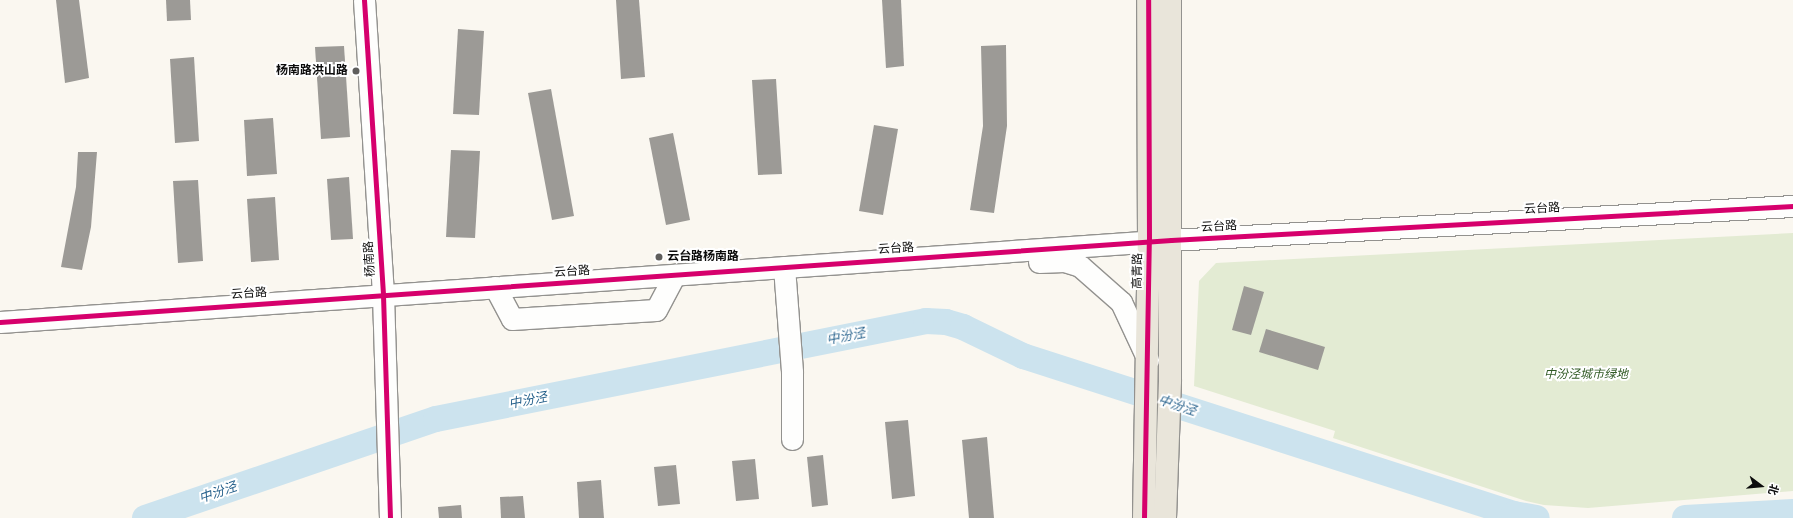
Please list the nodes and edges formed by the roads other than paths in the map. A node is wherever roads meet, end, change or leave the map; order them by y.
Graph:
1 (364, 0) edge
2 (1148, 0) edge
3 (1170, 0) edge
4 (1793, 206) edge
5 (1171, 240) junction
6 (1149, 241) junction
7 (983, 253) junction
8 (784, 267) junction
9 (675, 274) junction
10 (495, 287) junction
11 (383, 295) junction
12 (0, 322) edge
13 (1148, 367) junction
14 (1157, 432) junction
15 (792, 439) dead end
16 (390, 518) edge
17 (1144, 518) edge
18 (1165, 518) edge

1 - 11 street, 杨南路
2 - 6 main road, 高青路
3 - 5 main road, 高青路
4 - 5 street, 云台路
5 - 6 street, 云台路
5 - 14 main road, 高青路
6 - 7 street, 云台路
6 - 13 main road, 高青路
7 - 8 street, 云台路
7 - 13 street
8 - 9 street, 云台路
8 - 15 street
9 - 10 street, 云台路
9 - 10 street
10 - 11 street, 云台路
11 - 12 street, 云台路
11 - 16 street, 杨南路
13 - 14 main road, 高青路
14 - 17 main road, 高青路
14 - 18 main road, 高青路

